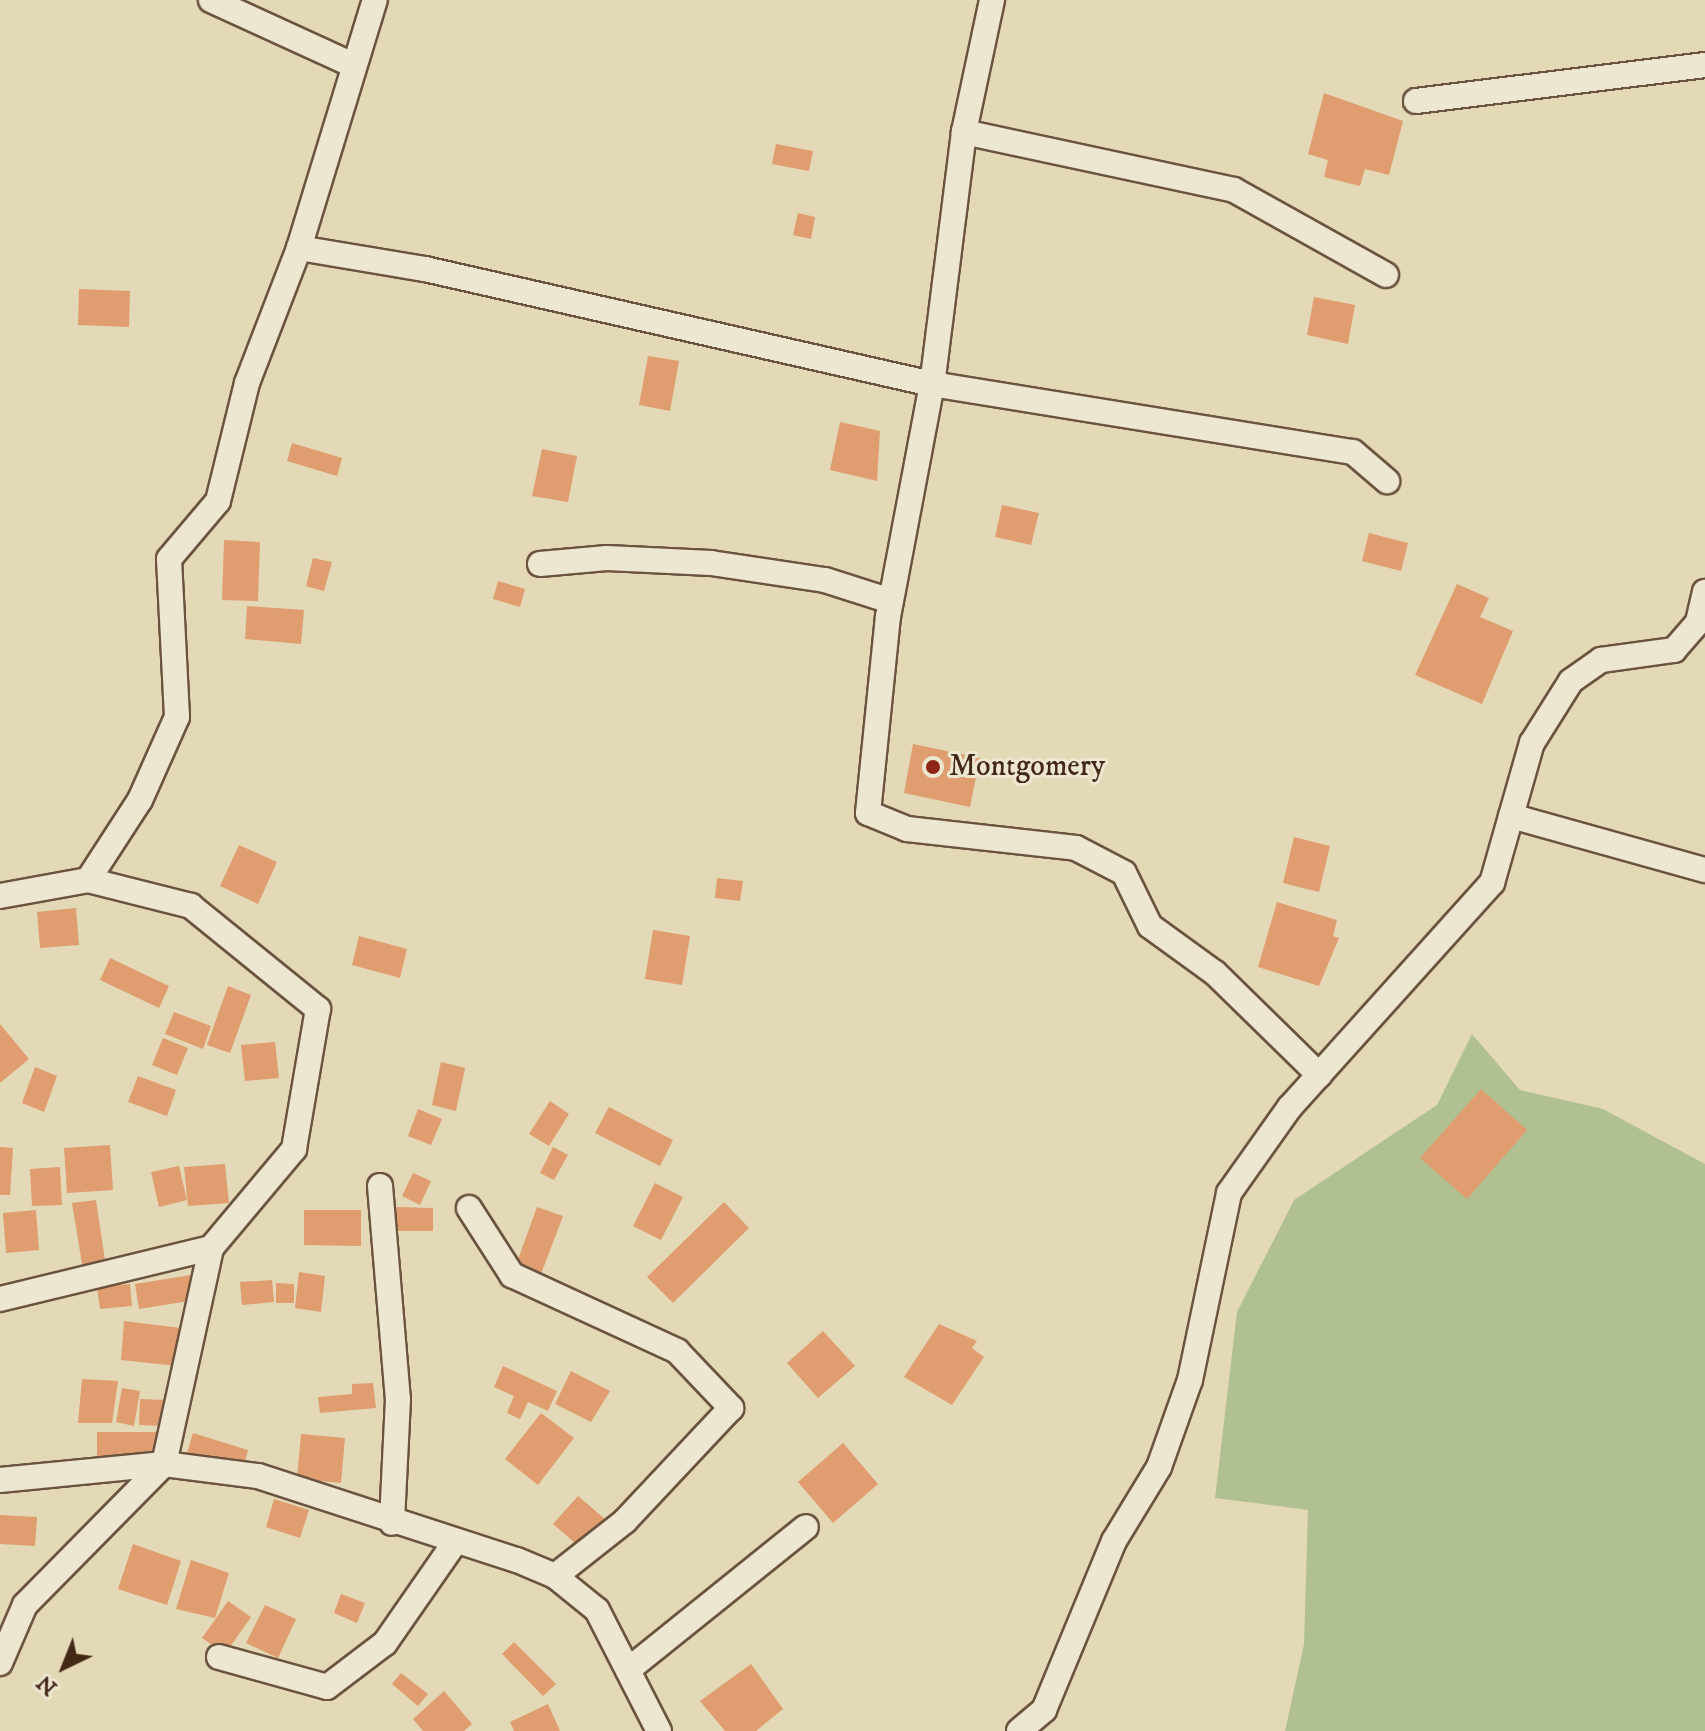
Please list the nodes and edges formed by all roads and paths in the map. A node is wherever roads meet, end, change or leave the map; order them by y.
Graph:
1 (211, 0) edge
2 (375, 0) edge
3 (992, 0) edge
4 (351, 64) junction
5 (1705, 65) edge
6 (1416, 101) dead end
7 (964, 132) junction
8 (299, 248) junction
9 (1386, 275) dead end
10 (932, 384) junction
11 (1387, 481) dead end
12 (540, 564) dead end
13 (1705, 592) edge
14 (891, 601) junction
15 (1511, 816) junction
16 (1705, 870) edge
17 (88, 880) junction
18 (0, 896) edge
19 (1319, 1075) junction
20 (380, 1186) dead end
21 (469, 1208) dead end
22 (211, 1248) junction
23 (0, 1299) edge
24 (164, 1464) junction
25 (0, 1480) edge
26 (392, 1523) junction
27 (806, 1527) dead end
28 (453, 1545) junction
29 (555, 1576) junction
30 (219, 1657) dead end
31 (0, 1663) edge
32 (628, 1670) junction
33 (659, 1731) edge
34 (1019, 1731) edge

1 - 4 street
2 - 4 street
3 - 7 street
4 - 8 street
5 - 6 street
7 - 9 street
7 - 10 street
8 - 10 street
8 - 17 street
10 - 11 street
10 - 14 street
12 - 14 street
13 - 15 street
14 - 19 street
15 - 16 street
15 - 19 street
17 - 18 street
17 - 22 street
19 - 34 street
20 - 26 street
21 - 29 street
22 - 23 street
22 - 24 street
24 - 25 street
24 - 26 street
24 - 31 street
26 - 28 street
27 - 32 street
28 - 29 street
28 - 30 street
29 - 32 street
32 - 33 street

